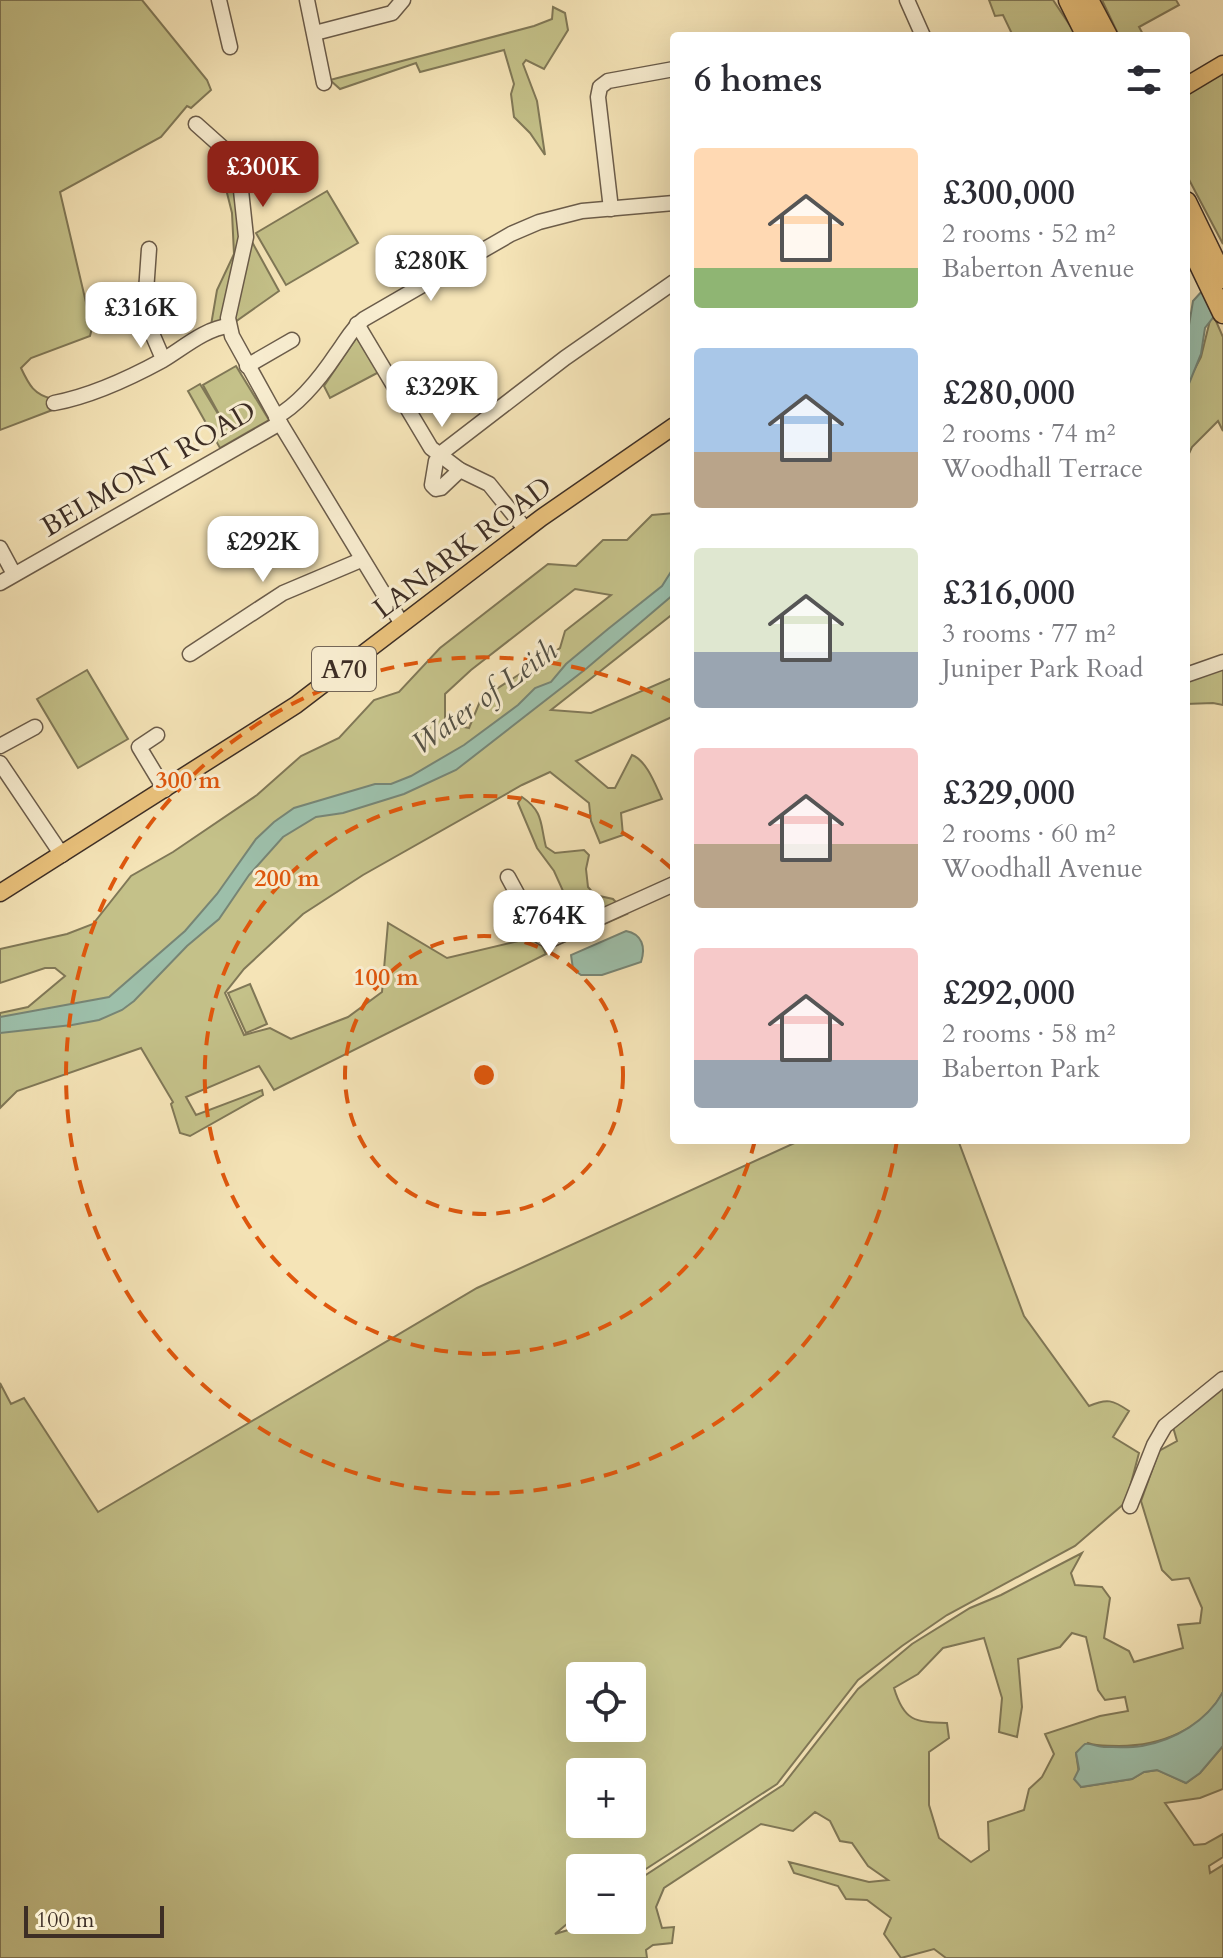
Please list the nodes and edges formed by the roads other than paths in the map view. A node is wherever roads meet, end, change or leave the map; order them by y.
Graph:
1 (219, 0) edge
2 (307, 0) edge
3 (403, 0) edge
4 (907, 0) edge
5 (1069, 0) edge
6 (1088, 0) edge
7 (921, 32) edge
8 (1085, 32) edge
9 (1105, 32) edge
10 (315, 33) junction
11 (230, 47) dead end
12 (1223, 64) edge
13 (670, 70) edge
14 (324, 83) dead end
15 (1190, 84) edge
16 (196, 124) dead end
17 (670, 203) edge
18 (611, 209) junction
19 (1190, 210) edge
20 (1190, 244) edge
21 (149, 249) dead end
22 (1223, 278) edge
23 (670, 285) edge
24 (1223, 313) edge
25 (357, 324) junction
26 (229, 326) junction
27 (292, 340) dead end
28 (163, 359) junction
29 (247, 366) junction
30 (54, 403) dead end
31 (278, 420) junction
32 (670, 429) edge
33 (439, 456) junction
34 (460, 470) junction
35 (526, 530) junction
36 (0, 548) edge
37 (361, 560) junction
38 (14, 574) junction
39 (0, 583) edge
40 (402, 624) junction
41 (190, 654) dead end
42 (1223, 662) edge
43 (1190, 674) edge
44 (35, 727) dead end
45 (157, 735) dead end
46 (0, 746) edge
47 (0, 763) edge
48 (165, 790) junction
49 (62, 855) junction
50 (508, 877) dead end
51 (670, 886) edge
52 (0, 893) edge
53 (1223, 1379) edge
54 (1130, 1506) dead end

1 - 11 street
2 - 10 street
3 - 10 street
4 - 7 street
5 - 8 highway
6 - 9 highway
10 - 14 street
12 - 15 main road
13 - 18 street
16 - 26 street
17 - 18 street
18 - 25 street
19 - 22 highway
20 - 24 highway
21 - 28 street
23 - 33 street
25 - 31 street, BELMONT ROAD
25 - 33 street
26 - 28 street
26 - 29 street
27 - 29 street
28 - 30 street
29 - 31 street
31 - 37 street
31 - 38 street, BELMONT ROAD
32 - 35 main road, LANARK ROAD / A70
33 - 34 street
33 - 34 street
34 - 35 street
35 - 40 main road, LANARK ROAD / A70
36 - 38 street
37 - 40 street
37 - 41 street
38 - 39 street, BELMONT ROAD
40 - 48 main road, LANARK ROAD / A70
42 - 43 street
44 - 46 street
45 - 48 street
47 - 49 street
48 - 49 main road, LANARK ROAD / A70
49 - 52 main road, LANARK ROAD / A70
50 - 51 street
53 - 54 street

